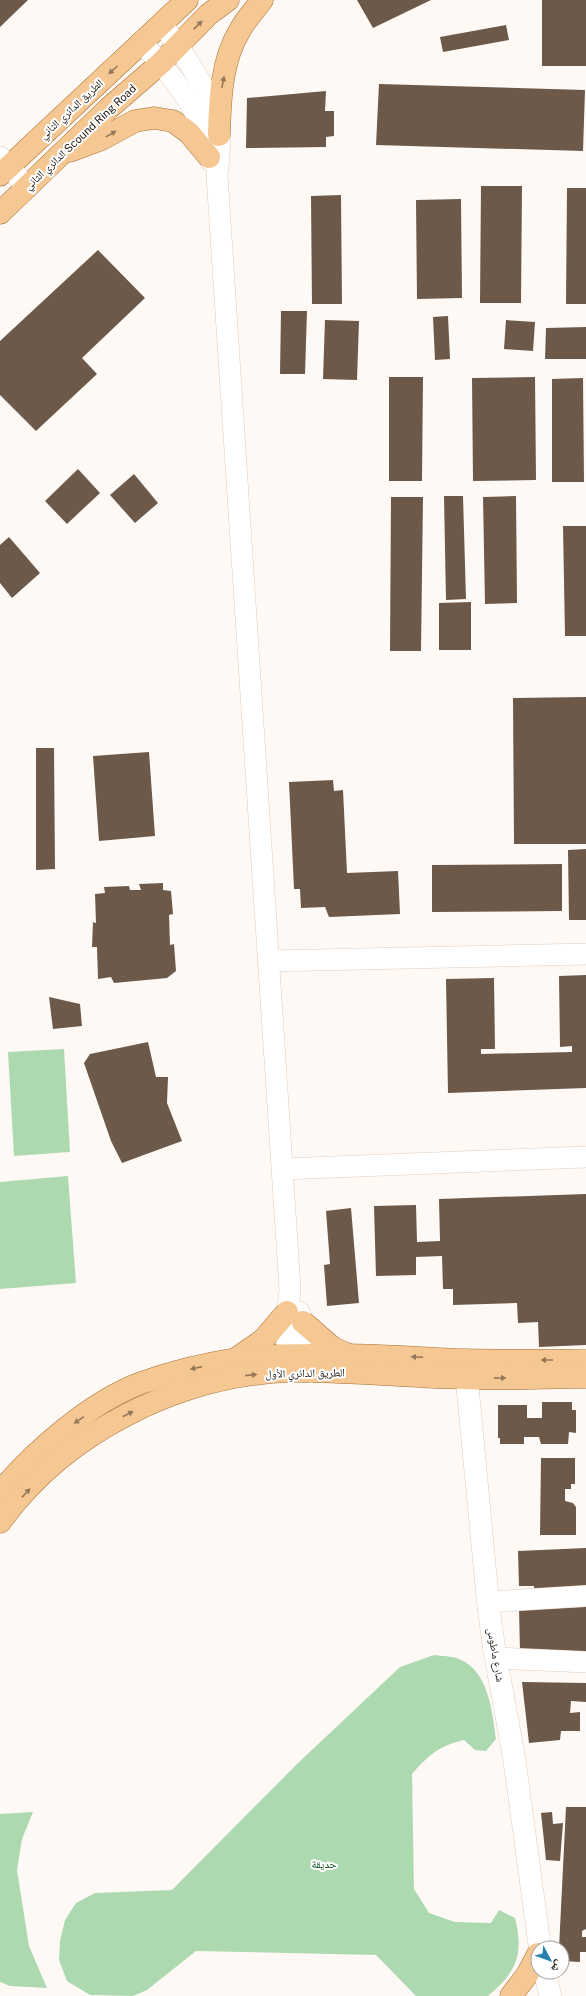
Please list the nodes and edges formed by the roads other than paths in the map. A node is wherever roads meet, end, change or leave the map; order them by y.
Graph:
1 (187, 0) edge
2 (228, 0) edge
3 (262, 0) edge
4 (162, 24) junction
5 (142, 43) junction
6 (177, 46) junction
7 (161, 62) junction
8 (219, 135) junction
9 (62, 155) junction
10 (3, 166) edge
11 (213, 166) junction
12 (27, 187) junction
13 (0, 213) edge
14 (586, 954) edge
15 (268, 961) junction
16 (586, 1157) edge
17 (284, 1170) junction
18 (295, 1317) junction
19 (346, 1354) junction
20 (236, 1358) junction
21 (586, 1361) edge
22 (299, 1363) junction
23 (465, 1369) junction
24 (586, 1377) edge
25 (0, 1492) edge
26 (0, 1522) edge
27 (586, 1596) edge
28 (488, 1602) junction
29 (496, 1658) junction
30 (586, 1662) edge
31 (539, 1940) edge
32 (530, 1969) edge
33 (547, 1980) edge
34 (511, 1996) edge
35 (550, 1996) edge

1 - 4 main road, الطريق الدائري الثاني
6 -> 2 main road, الدائري الثاني Scound Ring Road
8 -> 3 main road
4 - 5 main road, الطريق الدائري الثاني
4 - 6 street
5 - 7 street
5 -> 10 main road, الطريق الدائري الثاني
6 - 7 main road, الدائري الثاني Scound Ring Road
6 - 8 street
7 - 9 main road, الدائري الثاني Scound Ring Road
7 - 11 street
8 - 11 street
9 -> 11 main road
9 - 12 main road, الدائري الثاني Scound Ring Road
10 - 12 street
11 - 15 street
12 - 13 main road, الدائري الثاني Scound Ring Road
14 - 15 street
15 - 17 street
16 - 17 street
17 - 18 street
18 - 19 main road
18 - 20 main road
18 - 22 street
19 - 22 main road, الطريق الدائري الأول
23 -> 19 main road, الطريق الدائري الأول
20 - 22 main road, الطريق الدائري الأول
20 -> 25 main road, الطريق الدائري الأول
21 -> 23 main road, الطريق الدائري الأول
22 - 23 main road, الطريق الدائري الأول
26 -> 22 main road, الطريق الدائري الأول
23 -> 24 main road, الطريق الدائري الأول
23 - 28 street, شارع ماطوس
27 - 28 street
28 - 29 street, شارع ماطوس
29 - 30 street
29 - 31 street, شارع ماطوس
32 - 34 main road
33 - 35 street

